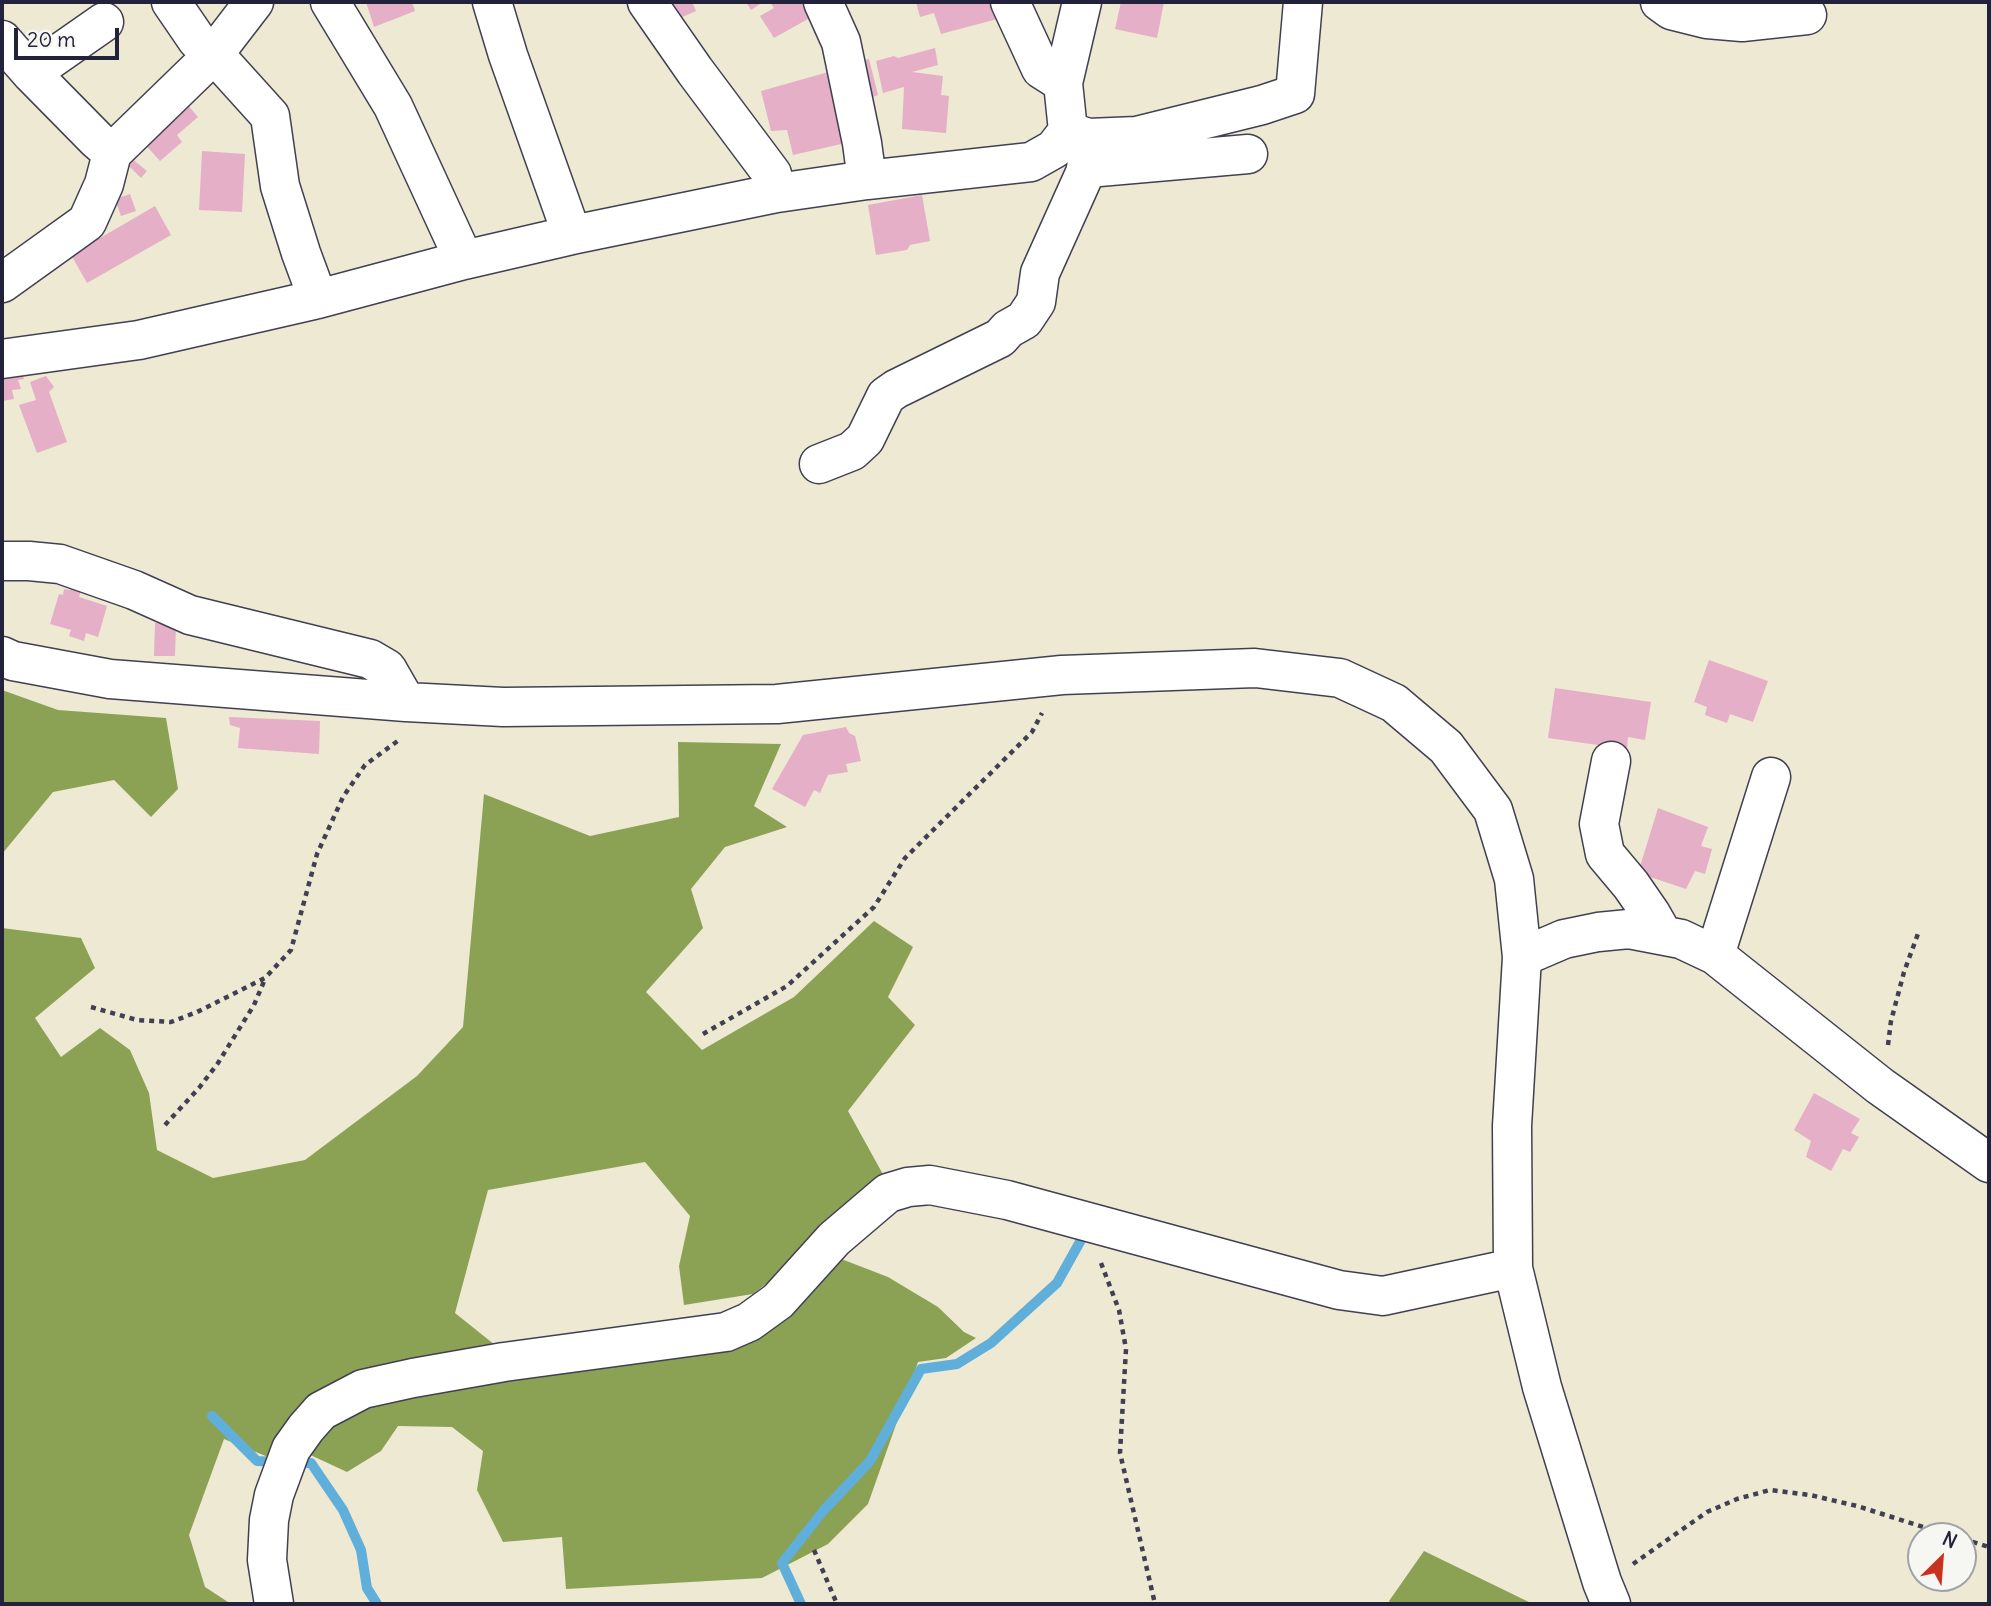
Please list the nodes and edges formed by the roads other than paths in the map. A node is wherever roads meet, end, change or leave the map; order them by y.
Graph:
1 (171, 2) edge
2 (254, 2) edge
3 (330, 2) edge
4 (492, 2) edge
5 (647, 2) edge
6 (823, 2) edge
7 (1010, 2) edge
8 (1082, 2) edge
9 (1303, 2) edge
10 (1660, 2) edge
11 (1807, 15) dead end
12 (104, 22) dead end
13 (2, 40) edge
14 (214, 54) junction
15 (32, 73) junction
16 (1063, 83) junction
17 (1082, 142) junction
18 (112, 153) junction
19 (1248, 154) dead end
20 (867, 180) junction
21 (777, 193) junction
22 (572, 235) junction
23 (464, 260) junction
24 (2, 282) edge
25 (318, 299) junction
26 (2, 359) edge
27 (819, 464) dead end
28 (2, 561) edge
29 (2, 656) edge
30 (412, 702) junction
31 (1611, 761) dead end
32 (1771, 777) dead end
33 (1662, 935) junction
34 (1715, 954) junction
35 (1522, 957) junction
36 (1989, 1163) edge
37 (1513, 1268) junction
38 (1606, 1593) edge
39 (274, 1604) edge

1 - 14 street
2 - 14 street
3 - 23 street
4 - 22 street
5 - 21 street
6 - 20 street
7 - 16 street
8 - 16 street
9 - 17 street
10 - 11 street
12 - 15 street
13 - 15 street
14 - 18 street
14 - 25 street
15 - 18 street
16 - 17 street
17 - 19 street
17 - 20 street
17 - 27 street
18 - 24 street
20 - 21 street
21 - 22 street
22 - 23 street
23 - 25 street
25 - 26 street
28 - 30 street
29 - 30 street
30 - 35 street
31 - 33 street
32 - 34 street
33 - 34 street
33 - 35 street
34 - 36 street
35 - 37 street
37 - 38 street
37 - 39 street

